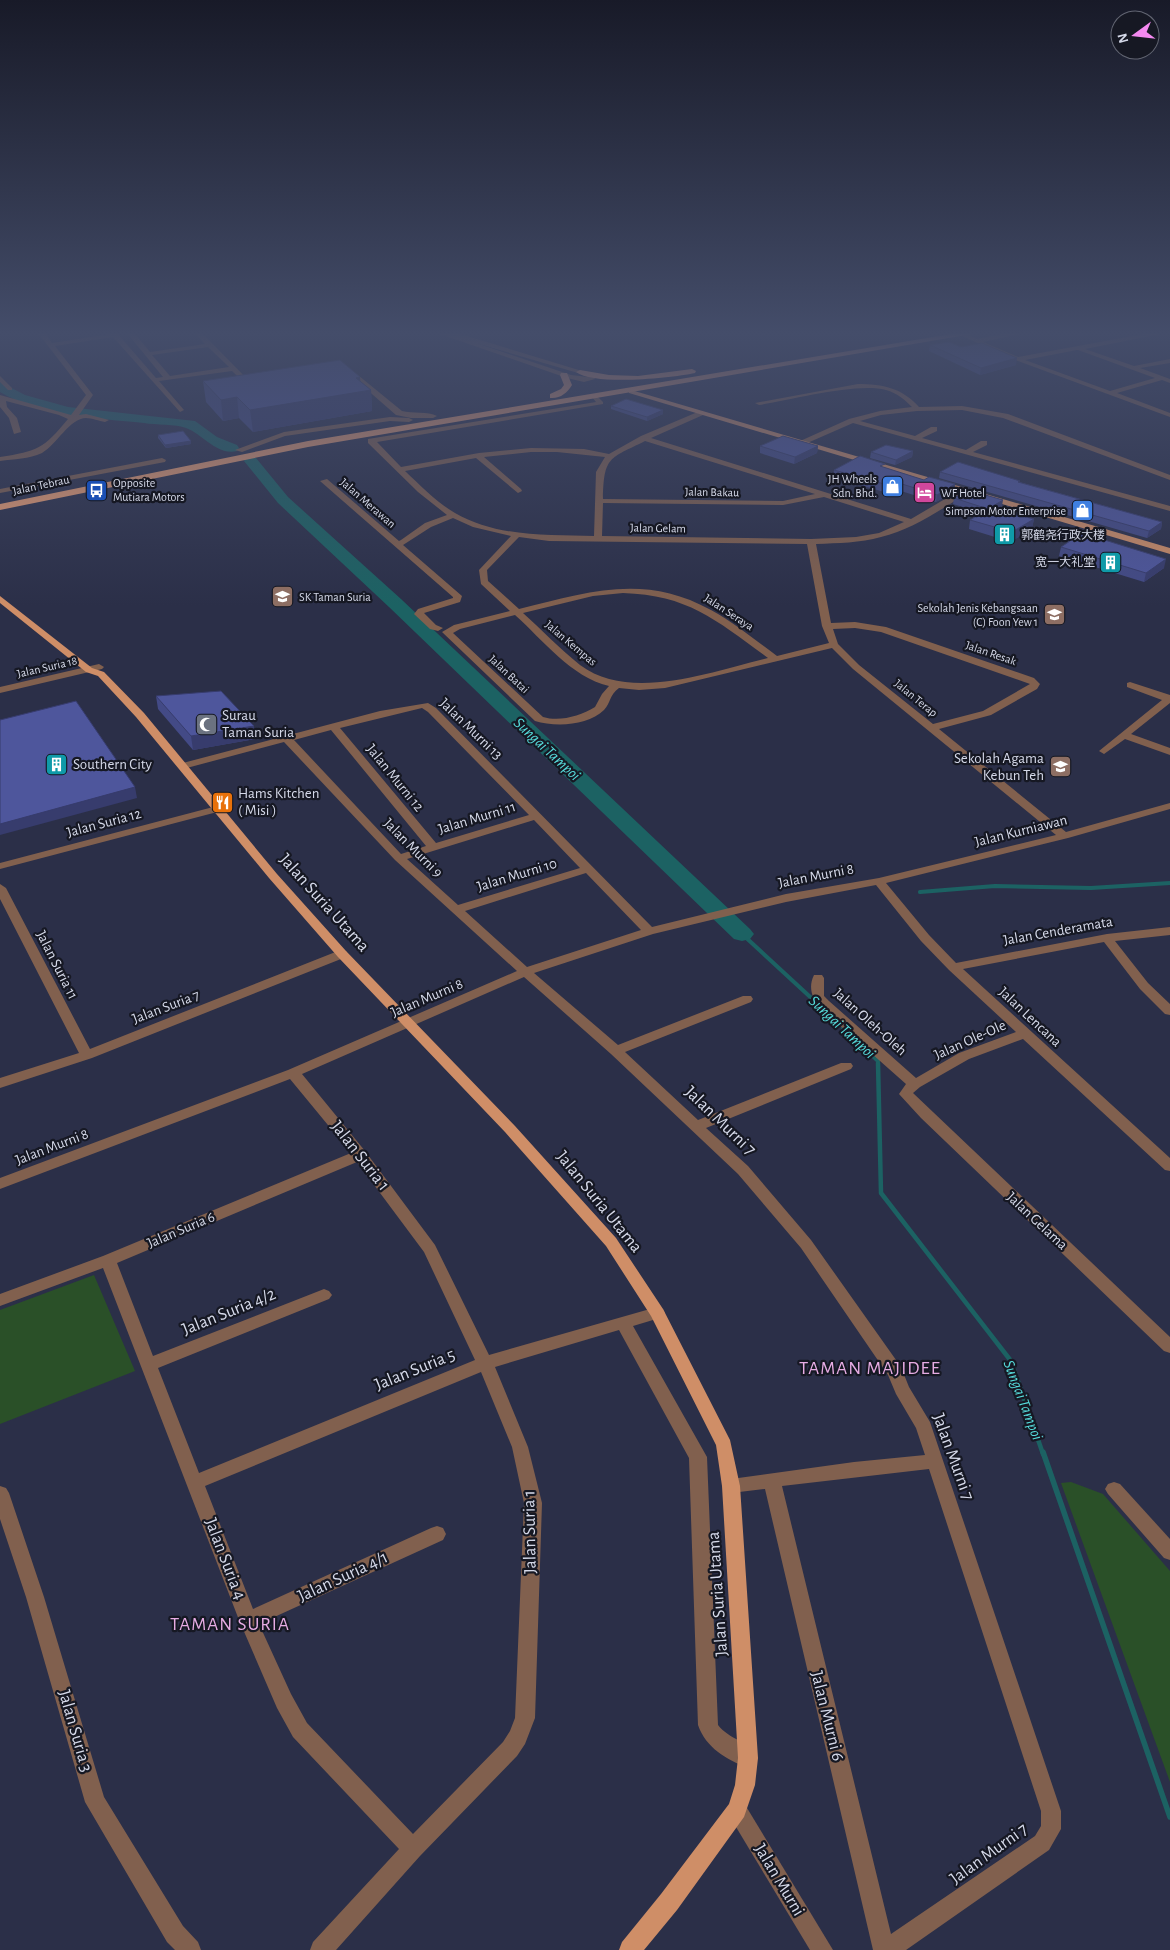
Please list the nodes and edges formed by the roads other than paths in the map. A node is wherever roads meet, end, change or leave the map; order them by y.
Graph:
1 (15, 424) edge
2 (66, 424) edge
3 (355, 424) edge
4 (386, 424) edge
5 (431, 424) edge
6 (470, 424) edge
7 (675, 424) edge
8 (738, 424) edge
9 (845, 424) edge
10 (863, 424) edge
11 (1026, 424) edge
12 (934, 429) dead end
13 (17, 432) dead end
14 (644, 438) junction
15 (915, 438) junction
16 (802, 442) junction
17 (984, 442) dead end
18 (239, 450) junction
19 (966, 453) junction
20 (478, 456) junction
21 (610, 456) junction
22 (0, 459) edge
23 (162, 460) dead end
24 (402, 469) junction
25 (116, 472) junction
26 (1170, 478) edge
27 (324, 481) dead end
28 (42, 487) junction
29 (965, 490) junction
30 (0, 491) edge
31 (518, 491) dead end
32 (826, 494) junction
33 (0, 500) edge
34 (598, 501) junction
35 (0, 507) edge
36 (1170, 509) edge
37 (452, 514) junction
38 (912, 522) junction
39 (516, 535) junction
40 (598, 539) junction
41 (811, 542) junction
42 (396, 544) junction
43 (1170, 551) edge
44 (0, 592) edge
45 (0, 599) edge
46 (516, 611) junction
47 (827, 626) junction
48 (438, 628) dead end
49 (834, 645) junction
50 (776, 659) junction
51 (96, 670) junction
52 (618, 684) junction
53 (1130, 685) dead end
54 (0, 690) edge
55 (1170, 699) edge
56 (334, 726) junction
57 (931, 728) junction
58 (1124, 735) junction
59 (287, 739) junction
60 (1104, 751) dead end
61 (1170, 752) edge
62 (183, 766) junction
63 (1170, 806) edge
64 (217, 809) junction
65 (536, 816) junction
66 (1064, 836) junction
67 (434, 848) junction
68 (399, 858) junction
69 (0, 866) edge
70 (588, 869) junction
71 (883, 886) junction
72 (0, 888) edge
73 (456, 910) junction
74 (649, 931) junction
75 (1170, 931) edge
76 (1106, 938) junction
77 (342, 954) junction
78 (953, 968) junction
79 (525, 972) junction
80 (818, 978) dead end
81 (747, 999) dead end
82 (1170, 1011) edge
83 (409, 1023) junction
84 (1024, 1034) junction
85 (616, 1051) junction
86 (86, 1055) junction
87 (846, 1066) dead end
88 (294, 1073) junction
89 (0, 1083) edge
90 (910, 1089) junction
91 (697, 1126) junction
92 (360, 1155) junction
93 (1170, 1166) edge
94 (0, 1184) edge
95 (108, 1260) junction
96 (324, 1295) dead end
97 (0, 1300) edge
98 (658, 1313) junction
99 (624, 1324) junction
100 (1170, 1347) edge
101 (485, 1363) junction
102 (148, 1365) junction
103 (935, 1461) junction
104 (772, 1481) junction
105 (194, 1483) junction
106 (731, 1486) junction
107 (1114, 1489) dead end
108 (0, 1493) edge
109 (437, 1534) dead end
110 (1170, 1552) edge
111 (248, 1620) junction
112 (748, 1758) junction
113 (737, 1810) junction
114 (413, 1848) junction
115 (190, 1950) edge
116 (321, 1950) edge
117 (630, 1950) edge
118 (822, 1950) edge
119 (886, 1950) edge

1 - 13 street
2 - 22 street
3 - 18 street
4 - 18 highway, Jalan Tebrau
5 - 35 highway, Jalan Tebrau
6 - 24 street, Jalan Gelam
7 - 14 street
8 - 16 main road
9 - 16 street
10 - 15 street
11 - 26 street
12 - 15 street
14 - 21 street
14 - 32 street
15 - 19 street
16 - 29 main road
17 - 19 street
18 - 25 highway, Jalan Tebrau
19 - 36 street
20 - 21 street
20 - 24 street
20 - 31 street
21 - 34 street
23 - 25 street
24 - 37 street, Jalan Gelam
25 - 28 highway, Jalan Tebrau
27 - 42 street, Jalan Merawan
28 - 30 street
28 - 33 highway, Jalan Tebrau
29 - 38 street, Jalan Gelam
29 - 43 main road
32 - 34 street, Jalan Bakau
32 - 38 street
34 - 40 street
37 - 39 street, Jalan Gelam
37 - 42 street, Jalan Merawan
38 - 41 street, Jalan Gelam
39 - 40 street, Jalan Gelam
39 - 46 street, Jalan Kempas
40 - 41 street, Jalan Gelam
41 - 47 street, Jalan Terap
42 - 48 street, Jalan Merawan
44 - 51 main road, Jalan Suria Utama
45 - 51 main road, Jalan Suria Utama
46 - 50 street, Jalan Seraya
46 - 52 street, Jalan Kempas
46 - 52 street, Jalan Batai
47 - 49 street, Jalan Terap
47 - 57 street, Jalan Resak
49 - 50 street, Jalan Kempas
49 - 57 street, Jalan Terap
50 - 52 street, Jalan Kempas
51 - 54 street, Jalan Suria 18
51 - 62 main road, Jalan Suria Utama
53 - 55 street
55 - 58 street
56 - 59 street, Jalan Murni 13
56 - 65 street, Jalan Murni 13
56 - 67 street, Jalan Murni 12
57 - 66 street, Jalan Terap
58 - 60 street
58 - 61 street
59 - 62 street, Jalan Murni 13
59 - 68 street, Jalan Murni 9
62 - 64 main road, Jalan Suria Utama
63 - 66 street, Jalan Kurniawan
64 - 69 street, Jalan Suria 12
64 - 77 main road, Jalan Suria Utama
65 - 67 street, Jalan Murni 11
65 - 70 street, Jalan Murni 13
66 - 71 street, Jalan Kurniawan
67 - 68 street, Jalan Murni 11
68 - 73 street, Jalan Murni 9
70 - 73 street, Jalan Murni 10
70 - 74 street, Jalan Murni 13
71 - 74 street, Jalan Murni 8
71 - 78 street, Jalan Lencana
72 - 86 street, Jalan Suria 11
73 - 79 street, Jalan Murni 9
74 - 79 street, Jalan Murni 8
75 - 76 street, Jalan Cenderamata
76 - 78 street, Jalan Cenderamata
76 - 82 street
77 - 83 main road, Jalan Suria Utama
77 - 86 street, Jalan Suria 7
78 - 84 street, Jalan Lencana
79 - 83 street, Jalan Murni 8
79 - 85 street, Jalan Murni 7
80 - 90 street, Jalan Oleh-Oleh
81 - 85 street
83 - 88 street, Jalan Murni 8
83 - 98 main road, Jalan Suria Utama
84 - 90 street, Jalan Ole-Ole
84 - 93 street, Jalan Lencana
85 - 91 street, Jalan Murni 7
86 - 89 street, Jalan Suria 7
87 - 91 street
88 - 92 street, Jalan Suria 1
88 - 94 street, Jalan Murni 8
90 - 100 street, Jalan Gelama
91 - 103 street, Jalan Murni 7
92 - 95 street, Jalan Suria 6
92 - 101 street, Jalan Suria 1
95 - 97 street, Jalan Suria 6
95 - 102 street, Jalan Suria 4
96 - 102 street, Jalan Suria 4/2
98 - 99 street, Jalan Suria 5
98 - 106 main road, Jalan Suria Utama
99 - 101 street, Jalan Suria 5
99 - 112 street
101 - 105 street, Jalan Suria 5
101 - 114 street, Jalan Suria 1
102 - 105 street, Jalan Suria 4
103 - 104 street
103 - 119 street, Jalan Murni 7
104 - 106 street
104 - 119 street, Jalan Murni 6
105 - 111 street, Jalan Suria 4
106 - 112 main road, Jalan Suria Utama
107 - 110 street
108 - 115 street, Jalan Suria 3
109 - 111 street, Jalan Suria 4/1
111 - 114 street, Jalan Suria 4
112 - 113 main road, Jalan Suria Utama
113 - 117 main road, Jalan Suria Utama
113 - 118 street, Jalan Murni
114 - 116 street, Jalan Suria 1

